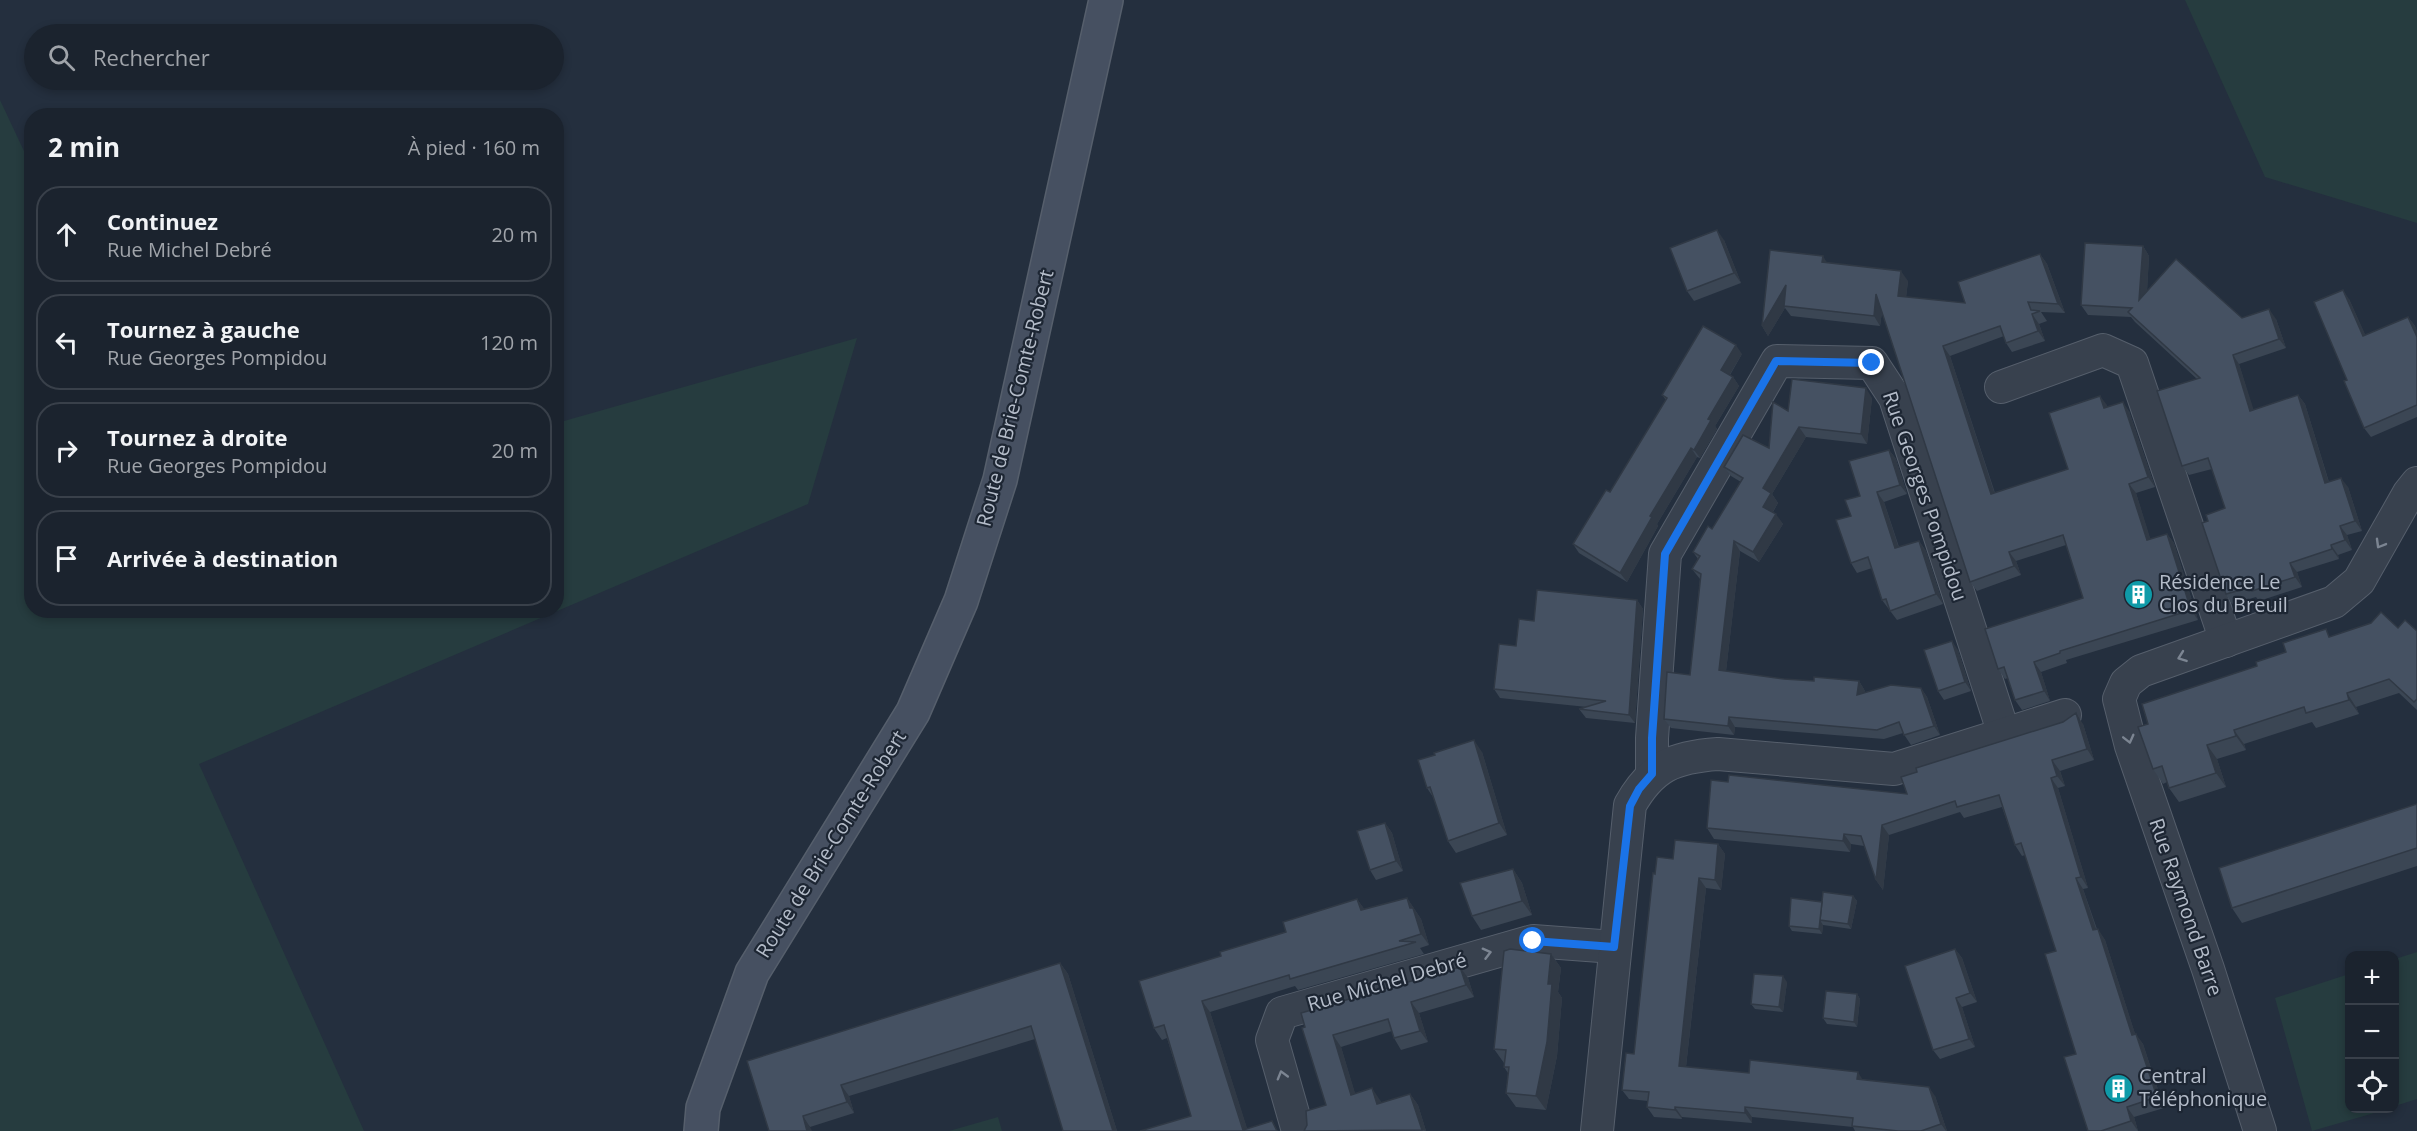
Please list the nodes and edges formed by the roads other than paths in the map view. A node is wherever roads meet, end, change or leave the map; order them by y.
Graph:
1 (1106, 0) edge
2 (2001, 387) dead end
3 (2417, 483) edge
4 (2226, 641) junction
5 (2065, 715) dead end
6 (2004, 734) junction
7 (1652, 774) junction
8 (1614, 947) junction
9 (701, 1131) edge
10 (1298, 1131) edge
11 (1597, 1131) edge
12 (2260, 1131) edge

1 - 9 main road, Route de Brie-Comte-Robert
2 - 4 street
3 -> 4 street
4 -> 12 street, Rue Raymond Barre
5 - 6 street
6 - 7 street
6 - 7 street, Rue Georges Pompidou
7 - 8 street
10 -> 8 street, Rue Michel Debré
8 - 11 street

